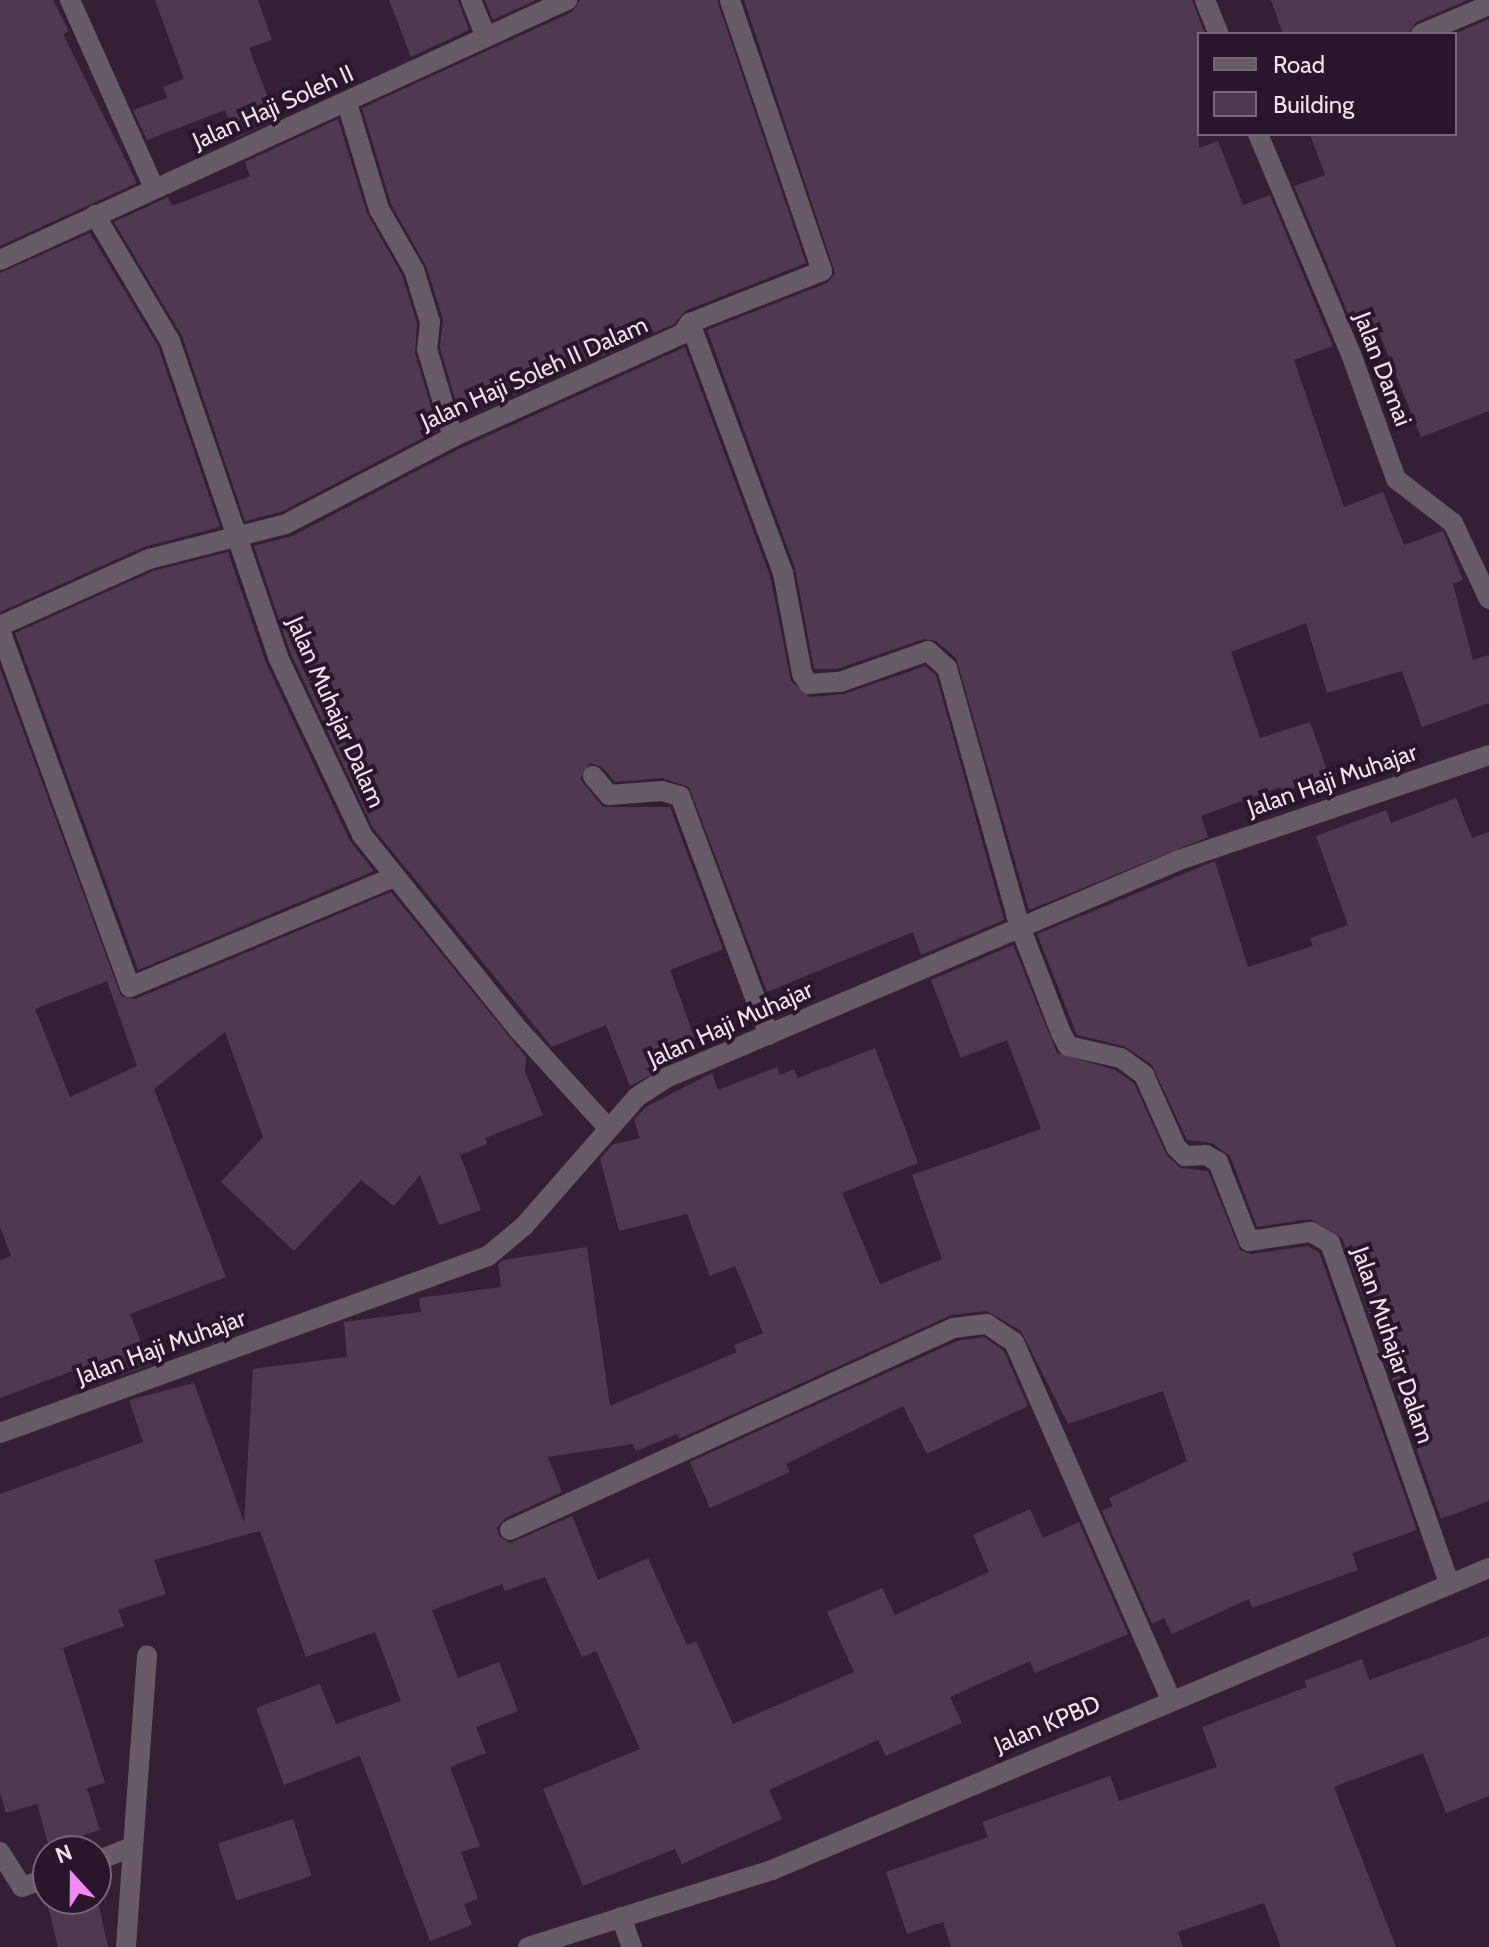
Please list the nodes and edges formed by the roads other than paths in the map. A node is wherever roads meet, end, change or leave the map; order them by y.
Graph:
1 (70, 0) edge
2 (471, 0) edge
3 (567, 0) edge
4 (730, 0) edge
5 (1205, 0) edge
6 (1489, 5) edge
7 (1218, 32) edge
8 (1426, 32) edge
9 (486, 37) junction
10 (347, 103) junction
11 (1259, 136) edge
12 (154, 188) junction
13 (95, 215) junction
14 (0, 260) edge
15 (690, 323) junction
16 (453, 437) junction
17 (238, 533) junction
18 (1489, 599) edge
19 (0, 628) edge
20 (1489, 755) edge
21 (593, 776) dead end
22 (394, 877) junction
23 (1019, 924) junction
24 (769, 1035) junction
25 (608, 1128) junction
26 (0, 1433) edge
27 (510, 1530) dead end
28 (1489, 1568) edge
29 (1450, 1585) junction
30 (147, 1656) dead end
31 (1171, 1700) junction
32 (133, 1847) junction
33 (0, 1852) edge
34 (112, 1855) edge
35 (32, 1884) edge
36 (621, 1917) junction
37 (126, 1947) edge
38 (528, 1947) edge
39 (632, 1947) edge

1 - 12 street
2 - 9 street
3 - 9 street, Jalan Haji Soleh II
4 - 15 street, Jalan Haji Soleh II Dalam
5 - 7 street
6 - 8 street
9 - 10 street, Jalan Haji Soleh II
10 - 12 street, Jalan Haji Soleh II
10 - 16 street
11 - 18 street, Jalan Damai
12 - 13 street, Jalan Haji Soleh II
13 - 14 street, Jalan Haji Soleh II
13 - 17 street, Jalan Muhajar Dalam
15 - 16 street, Jalan Haji Soleh II Dalam
15 - 23 street
16 - 17 street, Jalan Haji Soleh II Dalam
17 - 19 street, Jalan Haji Soleh II Dalam
17 - 22 street, Jalan Muhajar Dalam
19 - 22 street
20 - 23 street, Jalan Haji Muhajar
21 - 24 street
22 - 25 street, Jalan Muhajar Dalam
23 - 24 street, Jalan Haji Muhajar
23 - 29 street, Jalan Muhajar Dalam
24 - 25 street, Jalan Haji Muhajar
25 - 26 street, Jalan Haji Muhajar
27 - 31 street
28 - 29 street, Jalan KPBD
29 - 31 street, Jalan KPBD
30 - 32 street
31 - 36 street, Jalan KPBD
32 - 34 street
32 - 37 street
33 - 35 street
36 - 38 street, Jalan KPBD
36 - 39 street

